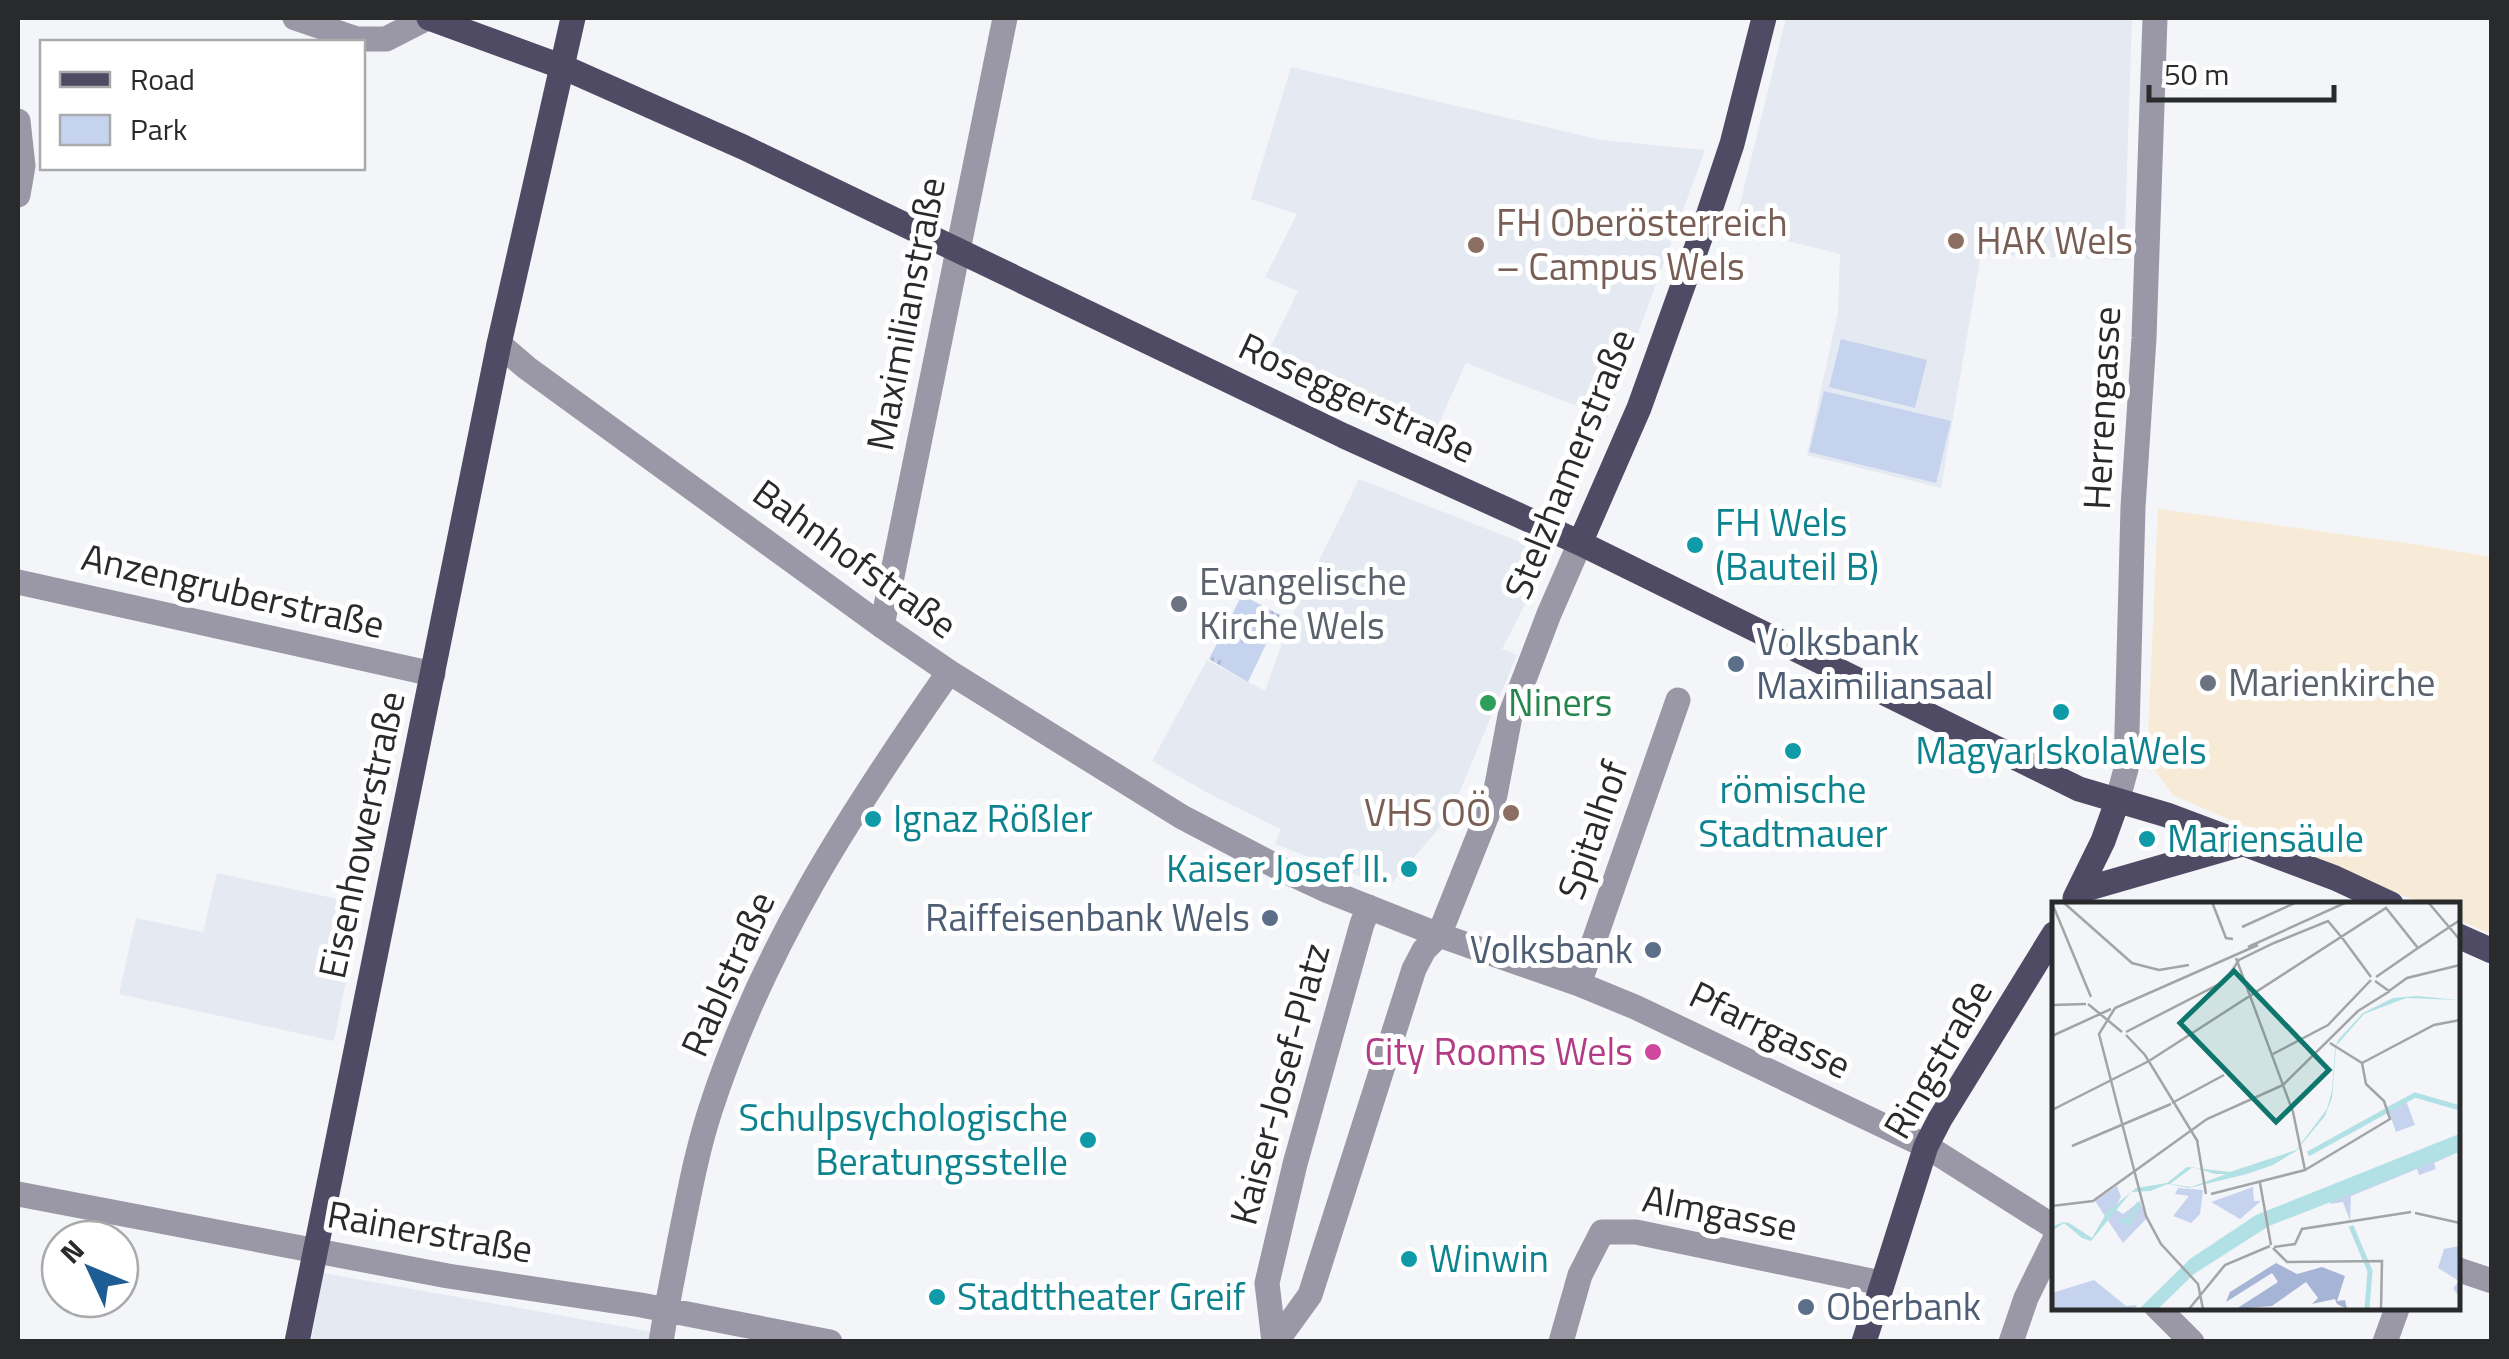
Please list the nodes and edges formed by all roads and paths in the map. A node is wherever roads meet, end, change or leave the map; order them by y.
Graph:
1 (295, 18) edge
2 (428, 18) edge
3 (573, 18) edge
4 (1005, 18) edge
5 (1764, 18) edge
6 (2155, 18) edge
7 (563, 67) junction
8 (18, 121) edge
9 (18, 195) edge
10 (957, 250) junction
11 (499, 344) junction
12 (1580, 543) junction
13 (18, 582) edge
14 (882, 626) junction
15 (949, 672) junction
16 (433, 674) junction
17 (1678, 700) dead end
18 (2117, 802) junction
19 (2242, 844) junction
20 (2075, 897) edge
21 (2387, 902) edge
22 (1369, 907) junction
23 (1438, 935) junction
24 (2459, 936) edge
25 (2052, 937) edge
26 (2492, 952) edge
27 (1579, 984) junction
28 (1926, 1146) junction
29 (18, 1194) edge
30 (2052, 1226) edge
31 (2052, 1244) edge
32 (315, 1250) junction
33 (2459, 1270) edge
34 (2492, 1282) edge
35 (1881, 1283) junction
36 (2159, 1309) edge
37 (2397, 1309) edge
38 (666, 1310) junction
39 (297, 1342) edge
40 (662, 1342) edge
41 (830, 1342) edge
42 (1275, 1342) edge
43 (1562, 1342) edge
44 (1864, 1342) edge
45 (2012, 1342) edge
46 (2192, 1342) edge
47 (2385, 1342) edge

1 - 2 street
2 - 7 main road, Roseggerstraße
3 - 7 main road
4 - 10 street, Maximilianstraße
5 - 12 main road, Stelzhamerstraße
6 - 18 street, Herrengasse
7 - 10 main road, Roseggerstraße
7 - 11 main road
8 - 9 street
10 - 12 main road, Roseggerstraße
10 - 14 street, Maximilianstraße
11 - 14 street, Bahnhofstraße
11 - 16 main road, Eisenhowerstraße
12 - 18 main road, Roseggerstraße
12 - 23 street, Stelzhamerstraße
13 - 16 street, Anzengruberstraße
14 - 15 street, Bahnhofstraße
15 - 22 street, Bahnhofstraße
15 - 38 street, Rablstraße
16 - 32 main road, Eisenhowerstraße
17 - 27 street, Spitalhof
18 - 19 main road, Roseggerstraße
18 - 20 main road
19 - 20 main road
19 - 21 main road, Roseggerstraße
22 - 23 street, Bahnhofstraße
22 - 42 street, Kaiser-Josef-Platz
23 - 27 street, Pfarrgasse
23 - 42 street, Kaiser-Josef-Platz
24 - 26 main road
25 - 28 main road, Ringstraße
27 - 28 street, Pfarrgasse
28 - 30 street, Pfarrgasse
28 - 35 main road, Ringstraße
29 - 32 street, Rainerstraße
31 - 45 street
32 - 38 street, Rainerstraße
32 - 39 main road, Eisenhowerstraße
33 - 34 street
35 - 43 street, Almgasse
35 - 44 main road, Ringstraße
36 - 46 street
37 - 47 street
38 - 40 street, Rablstraße
38 - 41 street, Rainerstraße

